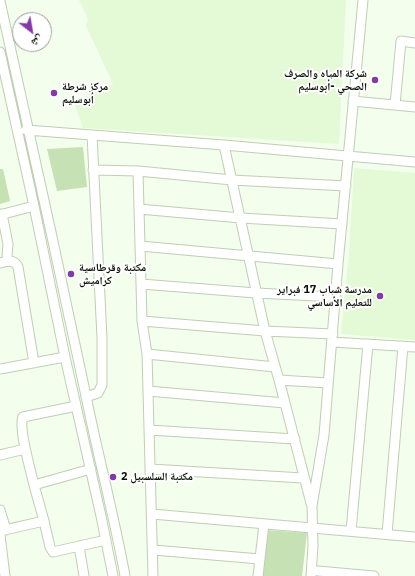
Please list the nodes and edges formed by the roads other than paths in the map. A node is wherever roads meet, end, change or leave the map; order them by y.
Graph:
1 (363, 0) edge
2 (0, 1) edge
3 (415, 43) edge
4 (0, 52) edge
5 (353, 101) junction
6 (395, 105) junction
7 (415, 107) edge
8 (16, 129) junction
9 (30, 130) junction
10 (92, 135) junction
11 (224, 145) junction
12 (348, 156) junction
13 (415, 162) edge
14 (94, 170) junction
15 (138, 171) junction
16 (232, 180) junction
17 (346, 186) junction
18 (34, 206) junction
19 (139, 209) junction
20 (1, 214) edge
21 (241, 218) junction
22 (342, 224) junction
23 (140, 246) junction
24 (247, 255) junction
25 (4, 262) edge
26 (58, 263) junction
27 (338, 264) junction
28 (46, 266) junction
29 (141, 284) junction
30 (256, 293) junction
31 (336, 297) junction
32 (142, 321) junction
33 (265, 331) junction
34 (332, 338) junction
35 (368, 344) junction
36 (403, 346) junction
37 (415, 347) edge
38 (147, 354) junction
39 (65, 357) junction
40 (34, 363) junction
41 (275, 367) junction
42 (0, 369) edge
43 (279, 380) junction
44 (328, 383) junction
45 (148, 391) junction
46 (86, 397) junction
47 (285, 403) junction
48 (76, 406) junction
49 (149, 430) junction
50 (295, 439) junction
51 (25, 449) junction
52 (0, 455) edge
53 (91, 469) junction
54 (150, 469) junction
55 (303, 478) junction
56 (34, 485) junction
57 (312, 506) junction
58 (0, 510) edge
59 (152, 514) junction
60 (44, 521) junction
61 (264, 524) junction
62 (313, 528) junction
63 (352, 531) junction
64 (2, 532) edge
65 (387, 534) junction
66 (415, 537) edge
67 (106, 540) junction
68 (80, 546) junction
69 (153, 550) junction
70 (260, 558) junction
71 (316, 574) edge
72 (5, 576) edge
73 (84, 576) edge
74 (113, 576) edge
75 (124, 576) edge
76 (153, 576) edge
77 (258, 576) edge
78 (374, 576) edge

1 - 5 street
2 - 9 street
3 - 6 street
4 - 8 street
5 - 6 street
5 - 12 street
6 - 7 street
8 - 9 street
8 - 18 street
9 - 10 street
9 - 26 street
10 - 11 street
10 - 14 street
11 - 12 street
11 - 16 street
12 - 13 street
12 - 17 street
14 - 15 street
14 - 46 street
15 - 16 street
15 - 19 street
16 - 17 street
16 - 21 street
17 - 22 street
18 - 20 street
18 - 28 street
19 - 21 street
19 - 23 street
20 - 25 street
21 - 22 street
21 - 24 street
22 - 27 street
23 - 24 street
23 - 29 street
24 - 27 street
24 - 30 street
25 - 40 street
26 - 28 street
26 - 46 street
27 - 31 street
28 - 39 street
29 - 30 street
29 - 32 street
30 - 31 street
30 - 33 street
31 - 34 street
32 - 33 street
32 - 38 street
33 - 34 street
33 - 41 street
34 - 35 street
34 - 44 street
35 - 36 street
35 - 63 street
36 - 37 street
36 - 65 street
38 - 41 street
38 - 45 street
39 - 40 street
39 - 48 street
40 - 42 street
41 - 43 street
43 - 44 street
43 - 47 street
44 - 57 street
45 - 47 street
45 - 49 street
46 - 75 street
47 - 50 street
48 - 51 street
48 - 53 street
49 - 50 street
49 - 54 street
50 - 55 street
51 - 52 street
51 - 56 street
53 - 56 street
53 - 67 street
54 - 55 street
54 - 59 street
55 - 57 street
56 - 60 street
57 - 62 street
58 - 64 street
59 - 61 street
59 - 69 street
60 - 64 street
60 - 68 street
61 - 62 street
61 - 70 street
62 - 63 street
62 - 71 street
63 - 65 street
64 - 72 street
65 - 66 street
67 - 68 street
67 - 74 street
68 - 73 street
69 - 70 street
69 - 76 street
70 - 77 street
71 - 78 street

